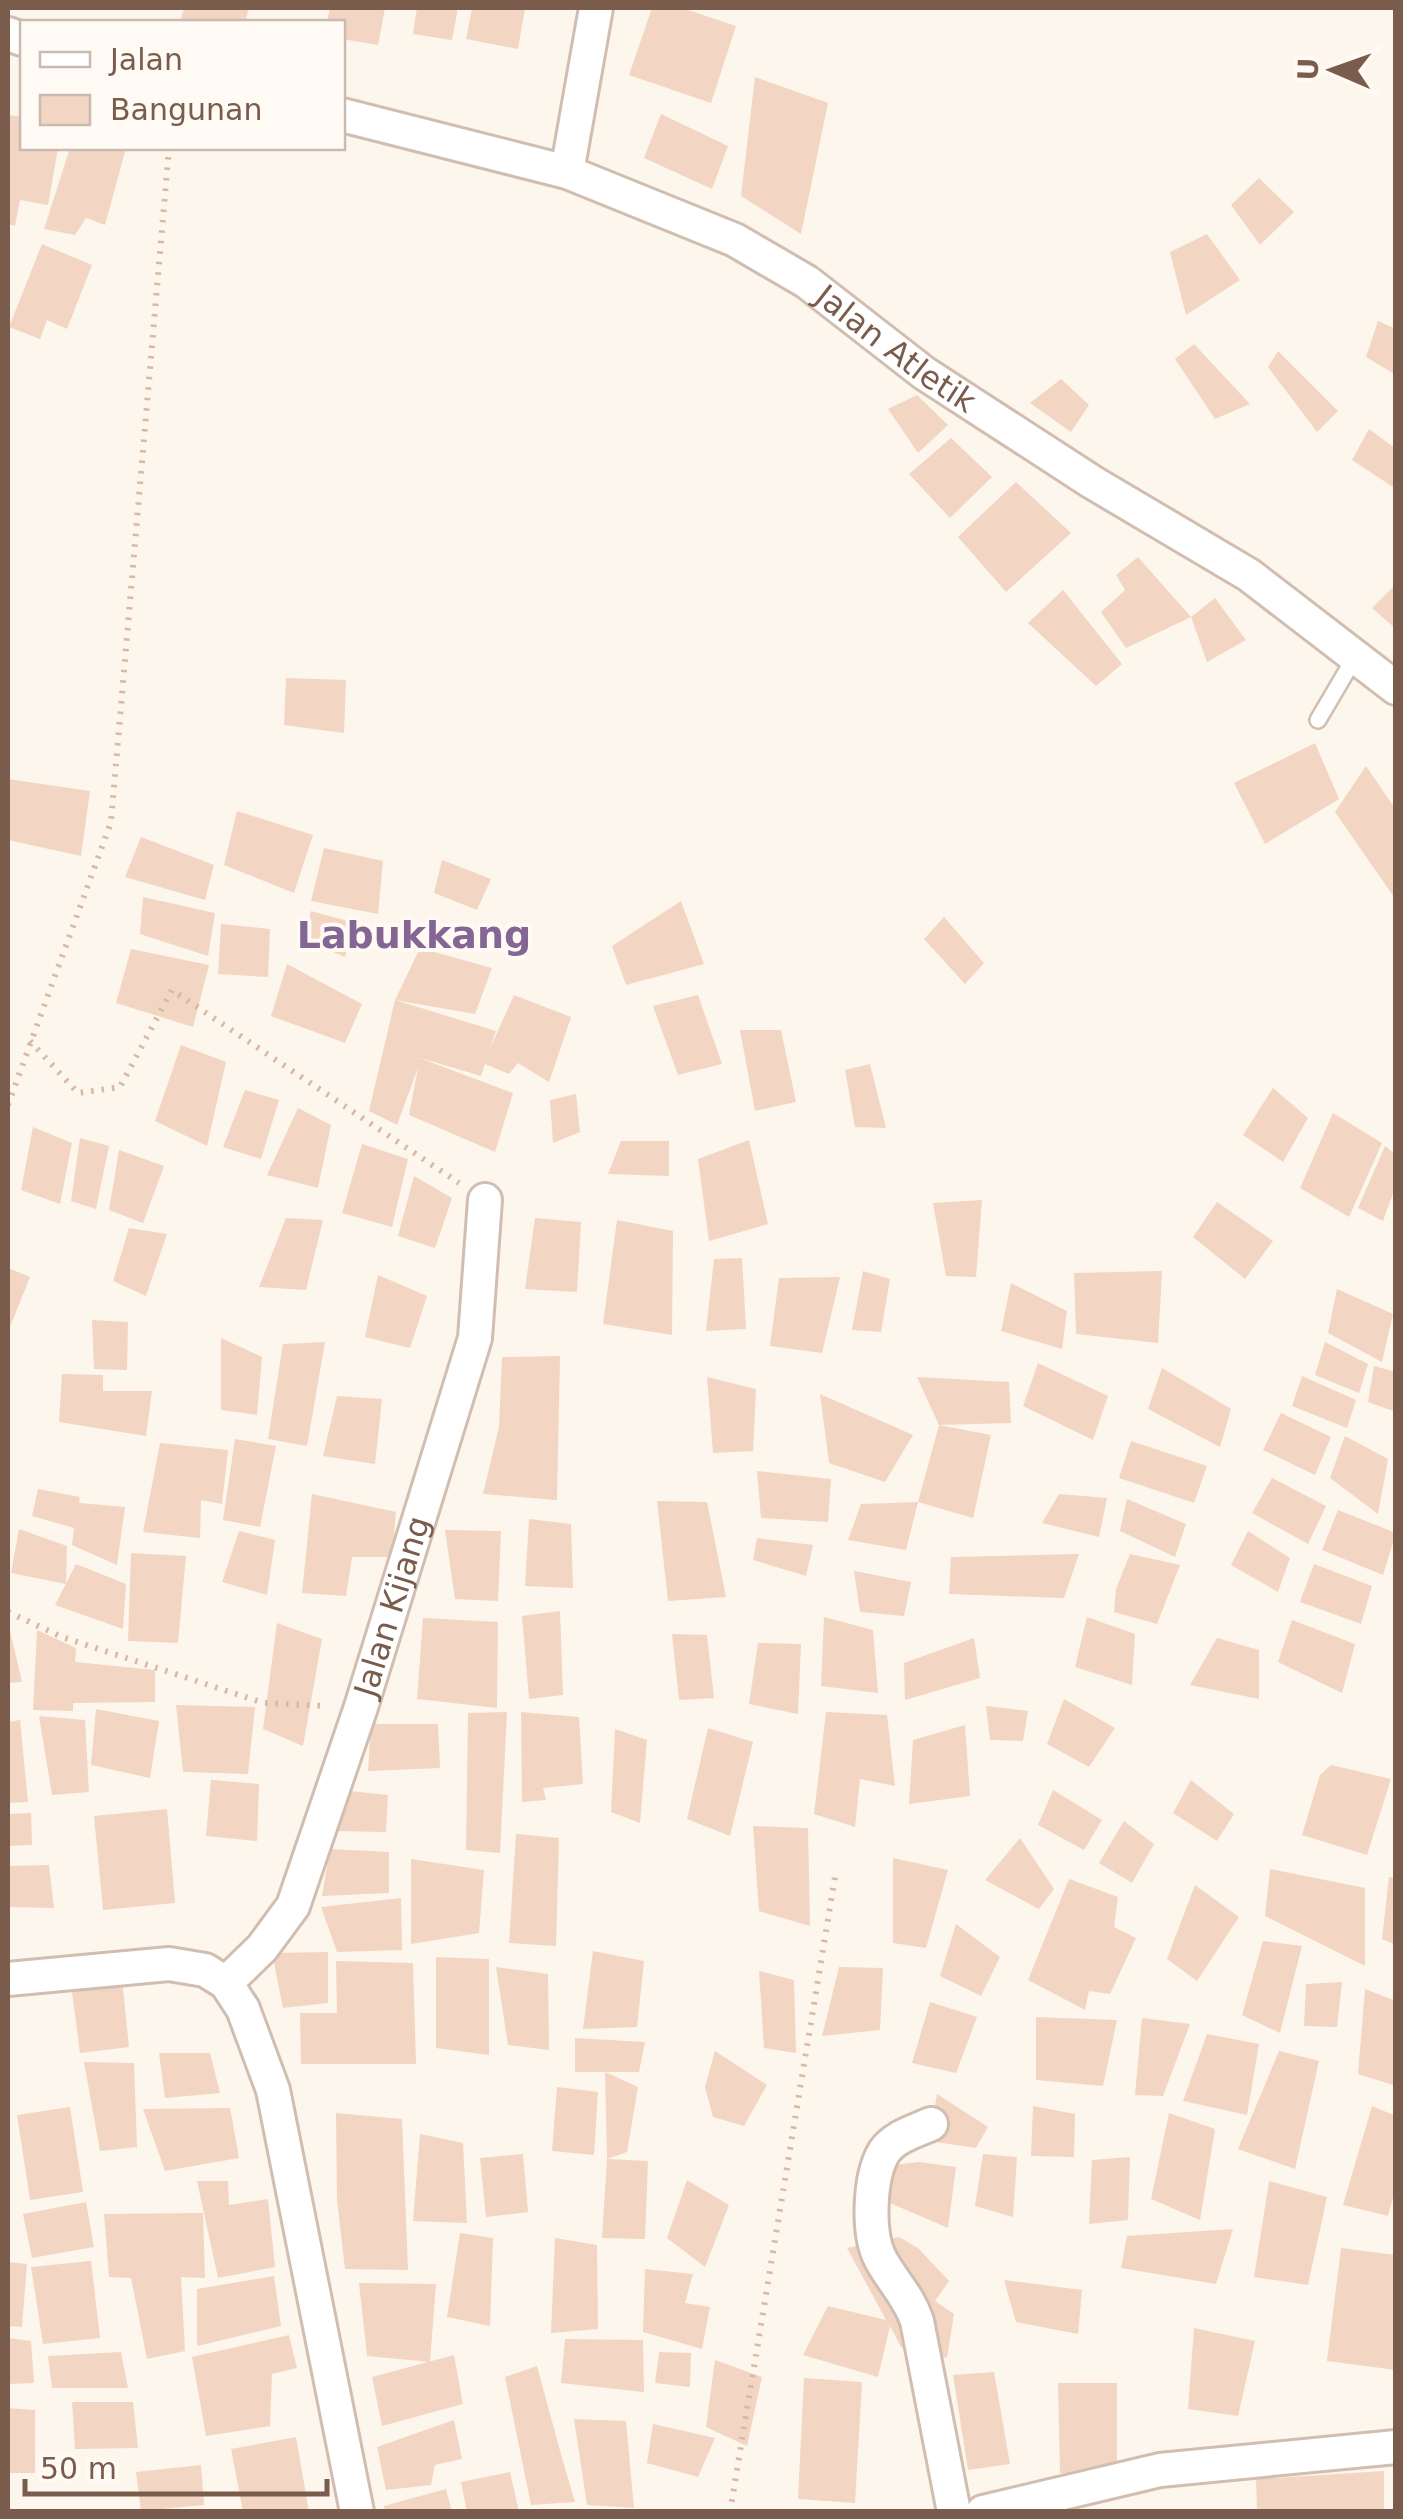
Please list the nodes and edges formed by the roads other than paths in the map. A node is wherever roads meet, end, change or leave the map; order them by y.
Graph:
1 (596, 8) edge
2 (345, 116) edge
3 (567, 172) junction
4 (1356, 657) junction
5 (1396, 688) edge
6 (1318, 720) dead end
7 (485, 1200) road end
8 (8, 1979) edge
9 (226, 1983) junction
10 (931, 2124) dead end
11 (1396, 2447) edge
12 (357, 2512) edge
13 (954, 2512) edge
14 (984, 2512) edge

1 - 3 street
2 - 3 street, Jalan Atletik
3 - 4 street, Jalan Atletik
4 - 5 street, Jalan Atletik
4 - 6 lane
7 - 9 street, Jalan Kijang
8 - 9 street
9 - 12 street
10 - 13 street
11 - 14 street

